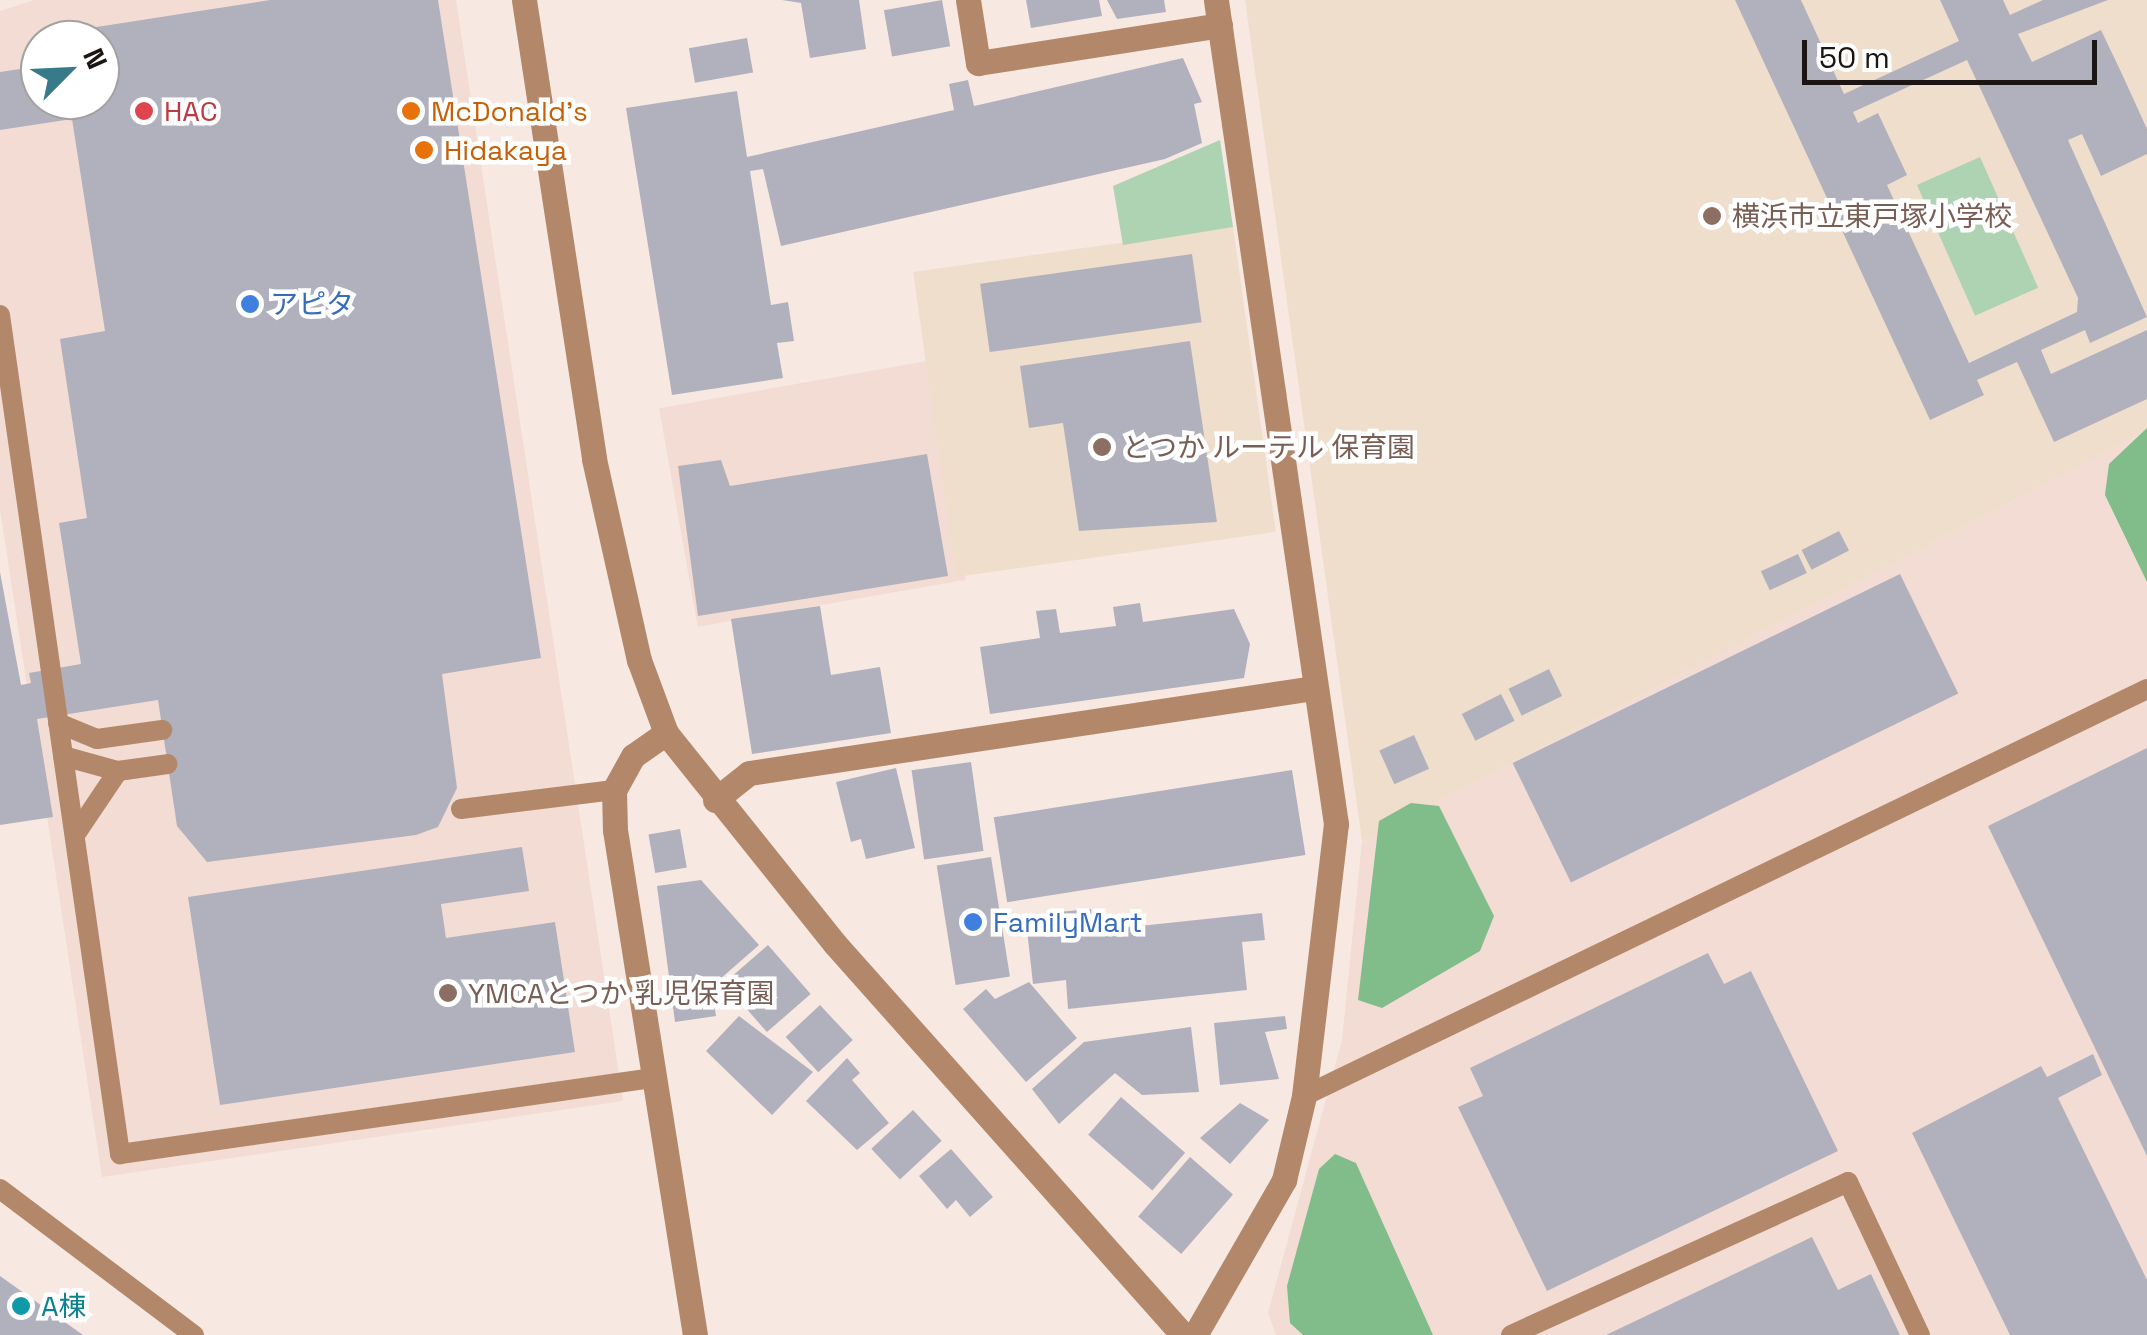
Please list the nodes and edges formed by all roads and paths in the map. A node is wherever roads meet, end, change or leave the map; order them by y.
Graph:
1 (524, 0) edge
2 (968, 0) edge
3 (1218, 13) edge
4 (0, 315) edge
5 (1314, 688) junction
6 (2147, 688) edge
7 (58, 723) junction
8 (162, 730) dead end
9 (666, 733) junction
10 (63, 756) junction
11 (168, 764) dead end
12 (118, 771) junction
13 (614, 790) junction
14 (716, 800) junction
15 (461, 809) dead end
16 (75, 835) junction
17 (652, 1078) junction
18 (1304, 1096) junction
19 (0, 1189) edge
20 (194, 1335) edge
21 (695, 1335) edge
22 (1183, 1335) edge
23 (1195, 1335) edge
24 (1512, 1335) edge
25 (1920, 1335) edge

1 - 9 street
2 - 3 street
3 - 5 street
4 - 7 lane
5 - 14 street
5 - 18 street
6 - 18 lane
7 - 8 lane
7 - 10 lane
9 - 13 street
9 - 14 street
10 - 12 lane
10 - 16 lane
11 - 12 lane
12 - 16 lane
13 - 15 lane
13 - 17 street
14 - 22 street
16 - 17 lane
17 - 21 street
18 - 23 street
19 - 20 lane
24 - 25 lane

